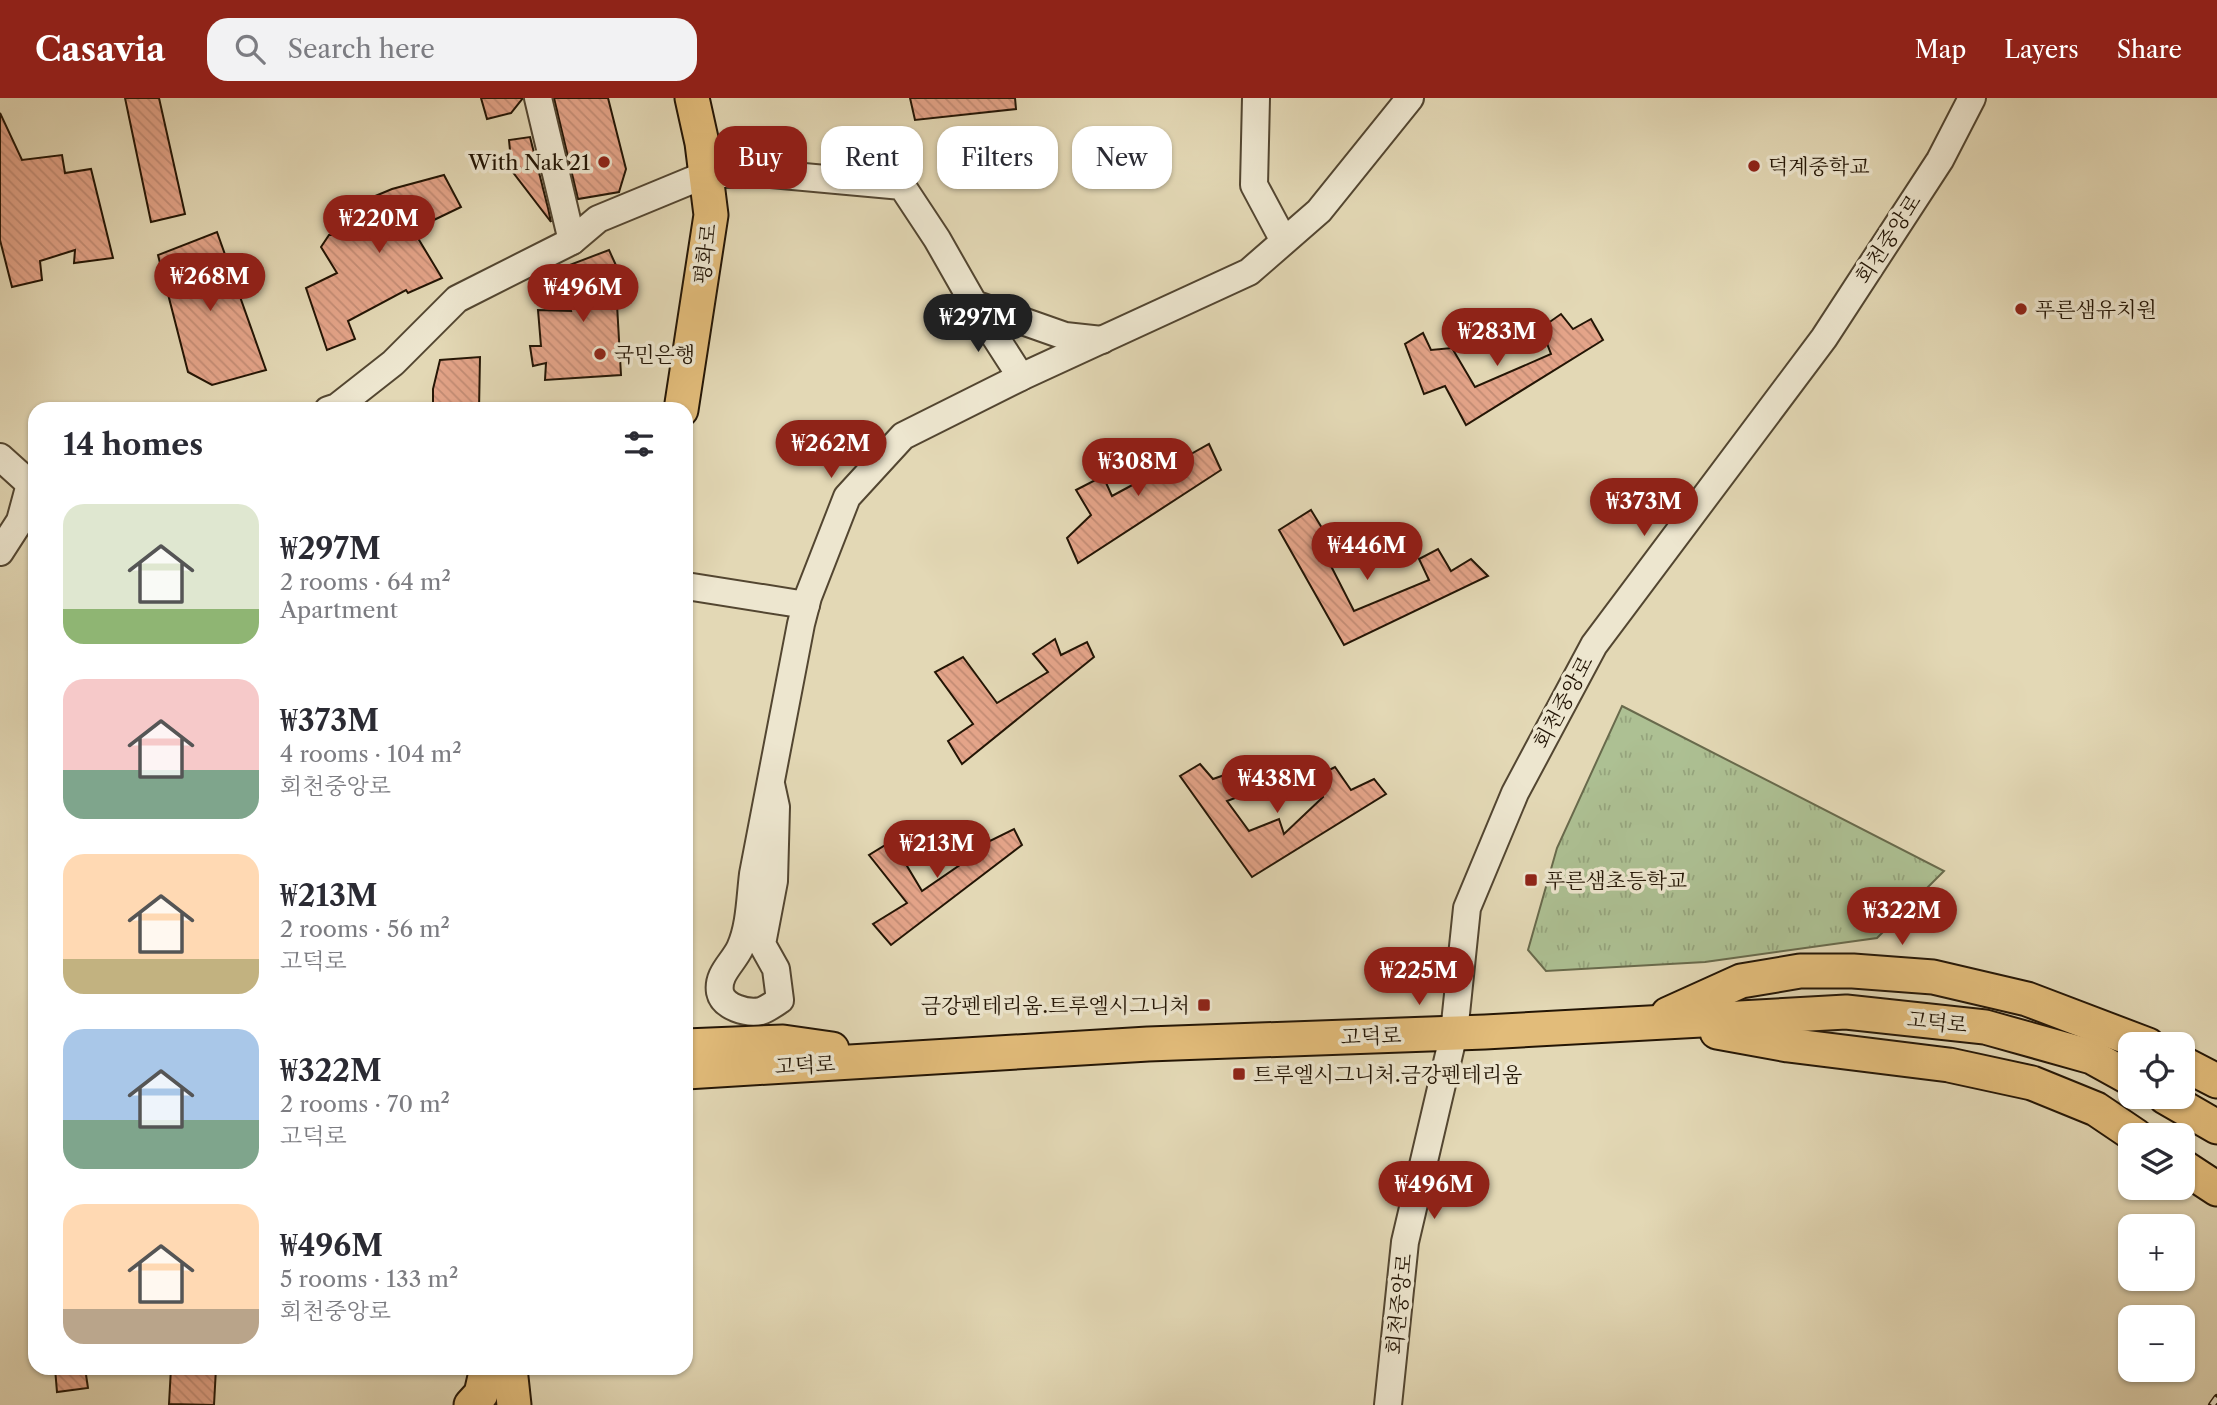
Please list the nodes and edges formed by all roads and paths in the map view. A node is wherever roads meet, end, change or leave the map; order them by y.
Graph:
1 (538, 98) edge
2 (692, 98) edge
3 (1256, 98) edge
4 (1410, 98) edge
5 (1972, 98) edge
6 (707, 174) junction
7 (572, 241) junction
8 (1284, 242) junction
9 (975, 304) junction
10 (1104, 340) junction
11 (1021, 377) junction
12 (343, 402) edge
13 (682, 402) edge
14 (0, 457) edge
15 (28, 481) edge
16 (28, 496) edge
17 (0, 552) edge
18 (693, 587) edge
19 (806, 605) junction
20 (771, 784) junction
21 (1653, 1021) junction
22 (1454, 1033) junction
23 (2118, 1034) edge
24 (693, 1046) edge
25 (900, 1059) junction
26 (821, 1064) junction
27 (2195, 1070) edge
28 (2118, 1071) edge
29 (693, 1072) edge
30 (2217, 1081) edge
31 (693, 1091) edge
32 (2186, 1109) edge
33 (2207, 1121) edge
34 (2118, 1124) edge
35 (2195, 1175) edge
36 (2217, 1189) edge
37 (485, 1375) edge
38 (511, 1375) edge
39 (471, 1405) edge
40 (514, 1405) edge
41 (1388, 1405) edge

1 - 7 street
2 - 6 main road, 평화로
3 - 8 street
4 - 8 street
5 - 22 street, 회천중앙로
6 - 7 street
6 - 9 street
6 - 13 main road, 평화로
7 - 12 street
8 - 10 street
9 - 10 street
9 - 11 street
10 - 11 street
11 - 19 street
14 - 15 street
16 - 17 street
18 - 19 street
19 - 20 street
20 - 20 street
21 - 22 main road, 고덕로
21 - 23 main road
21 - 28 main road, 고덕로
21 - 34 main road
22 - 25 main road, 고덕로
22 - 41 street, 회천중앙로
24 - 25 main road
25 - 26 main road, 고덕로
26 - 29 main road, 고덕로
26 - 31 main road
27 - 30 main road
32 - 33 main road
35 - 36 main road
37 - 39 main road
38 - 40 main road

